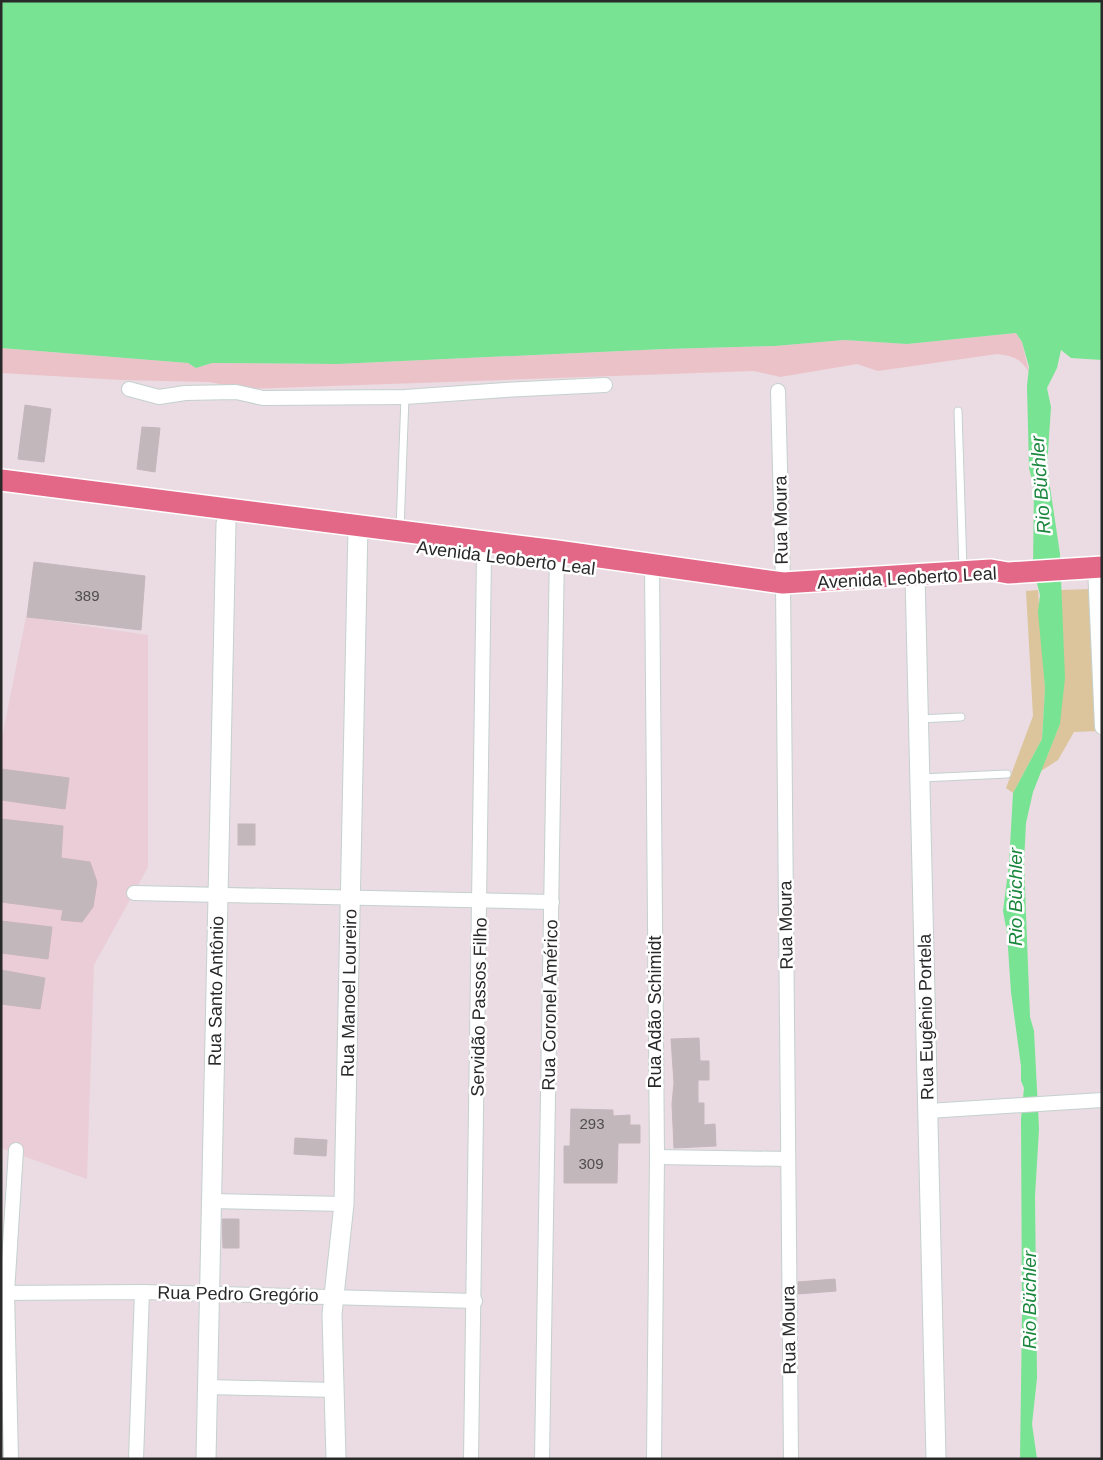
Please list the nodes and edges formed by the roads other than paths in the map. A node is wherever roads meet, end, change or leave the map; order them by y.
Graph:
1 (605, 385) dead end
2 (129, 389) dead end
3 (778, 391) dead end
4 (404, 397) junction
5 (958, 411) dead end
6 (1, 480) edge
7 (1, 494) edge
8 (226, 523) junction
9 (400, 531) junction
10 (358, 533) junction
11 (484, 556) junction
12 (556, 558) junction
13 (1098, 567) edge
14 (652, 571) junction
15 (963, 572) junction
16 (1017, 572) junction
17 (915, 582) junction
18 (783, 589) junction
19 (961, 718) dead end
20 (919, 719) junction
21 (1102, 727) edge
22 (1007, 774) dead end
23 (920, 778) junction
24 (134, 893) dead end
25 (218, 895) junction
26 (351, 898) junction
27 (480, 901) junction
28 (552, 902) junction
29 (1102, 1100) edge
30 (928, 1111) junction
31 (16, 1150) dead end
32 (657, 1157) junction
33 (788, 1159) junction
34 (212, 1201) junction
35 (344, 1204) junction
36 (142, 1292) junction
37 (4, 1293) edge
38 (210, 1294) junction
39 (333, 1297) junction
40 (475, 1301) junction
41 (208, 1387) junction
42 (335, 1390) junction
43 (11, 1459) edge
44 (136, 1459) edge
45 (206, 1459) edge
46 (336, 1459) edge
47 (471, 1459) edge
48 (542, 1459) edge
49 (654, 1459) edge
50 (791, 1459) edge
51 (936, 1459) edge

1 - 4 street
2 - 4 street
3 - 18 street, Rua Moura
4 - 9 lane
5 - 15 lane
6 - 10 main road, Avenida Leoberto Leal
7 - 8 main road, Avenida Leoberto Leal
8 - 10 main road, Avenida Leoberto Leal
8 - 25 street, Rua Santo Antônio
9 - 10 main road, Avenida Leoberto Leal
9 - 12 main road, Avenida Leoberto Leal
10 - 11 main road, Avenida Leoberto Leal
10 - 26 street, Rua Manoel Loureiro
11 - 12 main road, Avenida Leoberto Leal
11 - 27 street, Servidão Passos Filho
12 - 14 main road, Avenida Leoberto Leal
12 - 28 street, Rua Coronel Américo
13 - 16 main road
13 - 21 street
14 - 18 main road, Avenida Leoberto Leal
14 - 32 street, Rua Adão Schimidt
15 - 16 main road, Avenida Leoberto Leal
15 - 17 main road, Avenida Leoberto Leal
16 - 17 main road, Avenida Leoberto Leal
17 - 18 main road, Avenida Leoberto Leal
17 - 20 street, Rua Eugênio Portela
18 - 33 street, Rua Moura
19 - 20 lane
20 - 23 street, Rua Eugênio Portela
22 - 23 lane
23 - 30 street, Rua Eugênio Portela
24 - 25 street
25 - 26 street
25 - 34 street, Rua Santo Antônio
26 - 27 street
26 - 35 street, Rua Manoel Loureiro
27 - 28 street
27 - 40 street, Servidão Passos Filho
28 - 48 street, Rua Coronel Américo
29 - 30 street
30 - 51 street, Rua Eugênio Portela
31 - 37 street
32 - 33 street
32 - 49 street, Rua Adão Schimidt
33 - 50 street, Rua Moura
34 - 35 street
34 - 38 street, Rua Santo Antônio
35 - 39 street, Rua Manoel Loureiro
36 - 37 street, Rua Pedro Gregório
36 - 38 street, Rua Pedro Gregório
36 - 44 street
37 - 43 street
38 - 39 street, Rua Pedro Gregório
38 - 41 street, Rua Santo Antônio
39 - 40 street, Rua Pedro Gregório
39 - 42 street, Rua Manoel Loureiro
40 - 47 street, Servidão Passos Filho
41 - 42 street
41 - 45 street, Rua Santo Antônio
42 - 46 street, Rua Manoel Loureiro

